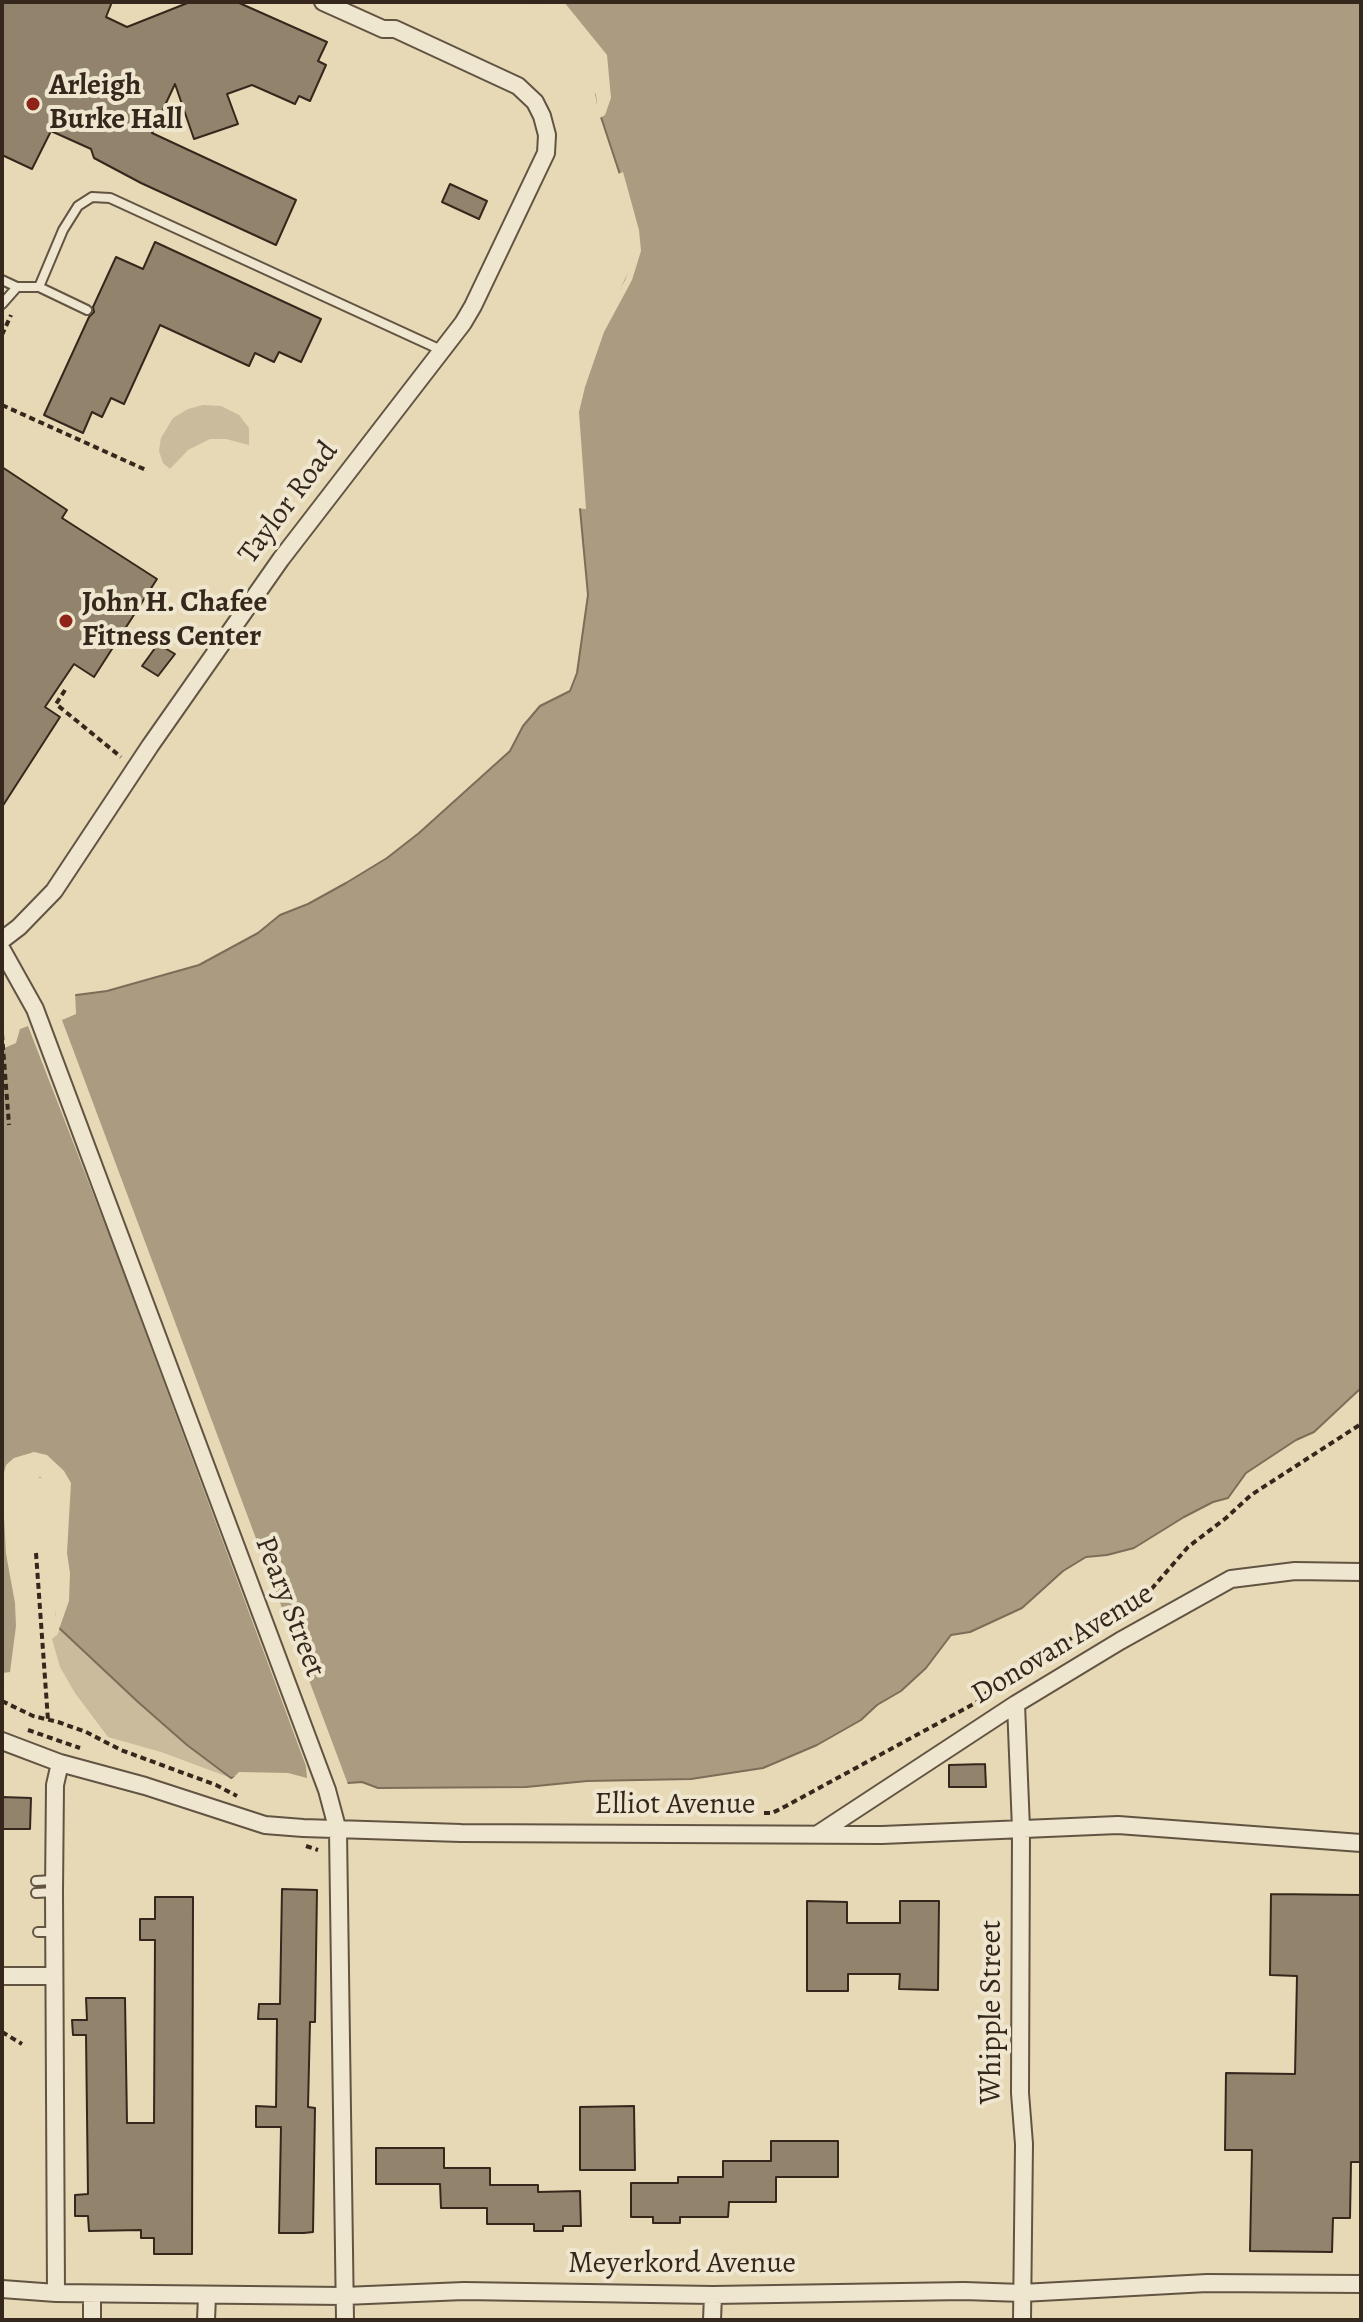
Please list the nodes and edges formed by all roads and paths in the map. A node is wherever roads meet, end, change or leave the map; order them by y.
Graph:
1 (323, 2) edge
2 (2, 280) edge
3 (17, 287) junction
4 (39, 287) junction
5 (2, 304) edge
6 (87, 310) dead end
7 (441, 350) junction
8 (2, 405) edge
9 (146, 470) dead end
10 (65, 690) dead end
11 (121, 757) dead end
12 (2, 940) edge
13 (2, 950) edge
14 (2, 1034) edge
15 (9, 1125) dead end
16 (1361, 1424) edge
17 (36, 1553) dead end
18 (1361, 1572) edge
19 (2, 1701) edge
20 (1016, 1704) junction
21 (48, 1720) junction
22 (2, 1741) edge
23 (60, 1763) junction
24 (244, 1801) dead end
25 (764, 1813) dead end
26 (1021, 1829) junction
27 (338, 1831) junction
28 (817, 1835) junction
29 (1361, 1843) edge
30 (36, 1881) dead end
31 (54, 1886) junction
32 (36, 1893) dead end
33 (2, 1976) edge
34 (53, 1976) junction
35 (2, 2032) edge
36 (22, 2044) dead end
37 (1361, 2284) edge
38 (2, 2289) edge
39 (56, 2293) junction
40 (1022, 2293) junction
41 (92, 2294) junction
42 (713, 2295) junction
43 (207, 2296) junction
44 (344, 2296) junction
45 (92, 2320) edge
46 (206, 2320) edge
47 (345, 2320) edge
48 (712, 2320) edge
49 (1022, 2320) edge

1 - 7 street, Taylor Road
2 - 3 lane
3 - 4 lane
3 - 5 lane
4 - 6 lane
4 - 7 lane
7 - 12 street, Taylor Road
8 - 9 path
10 - 11 path
13 - 27 street, Peary Street
14 - 15 path
16 - 25 path
17 - 21 path
18 - 20 street, Donovan Avenue
19 - 21 path
20 - 26 street, Whipple Street
20 - 28 street, Donovan Avenue
21 - 24 path
22 - 23 street, Elliot Avenue
23 - 27 street, Elliot Avenue
23 - 31 street
26 - 28 street, Elliot Avenue
26 - 29 street, Elliot Avenue
26 - 40 street, Whipple Street
27 - 28 street, Elliot Avenue
27 - 44 street, Peary Street
30 - 31 lane
31 - 32 lane
31 - 34 street
33 - 34 street
34 - 39 street
35 - 36 path
37 - 40 street, Meyerkord Avenue
38 - 39 street, Meyerkord Avenue
39 - 41 street, Meyerkord Avenue
40 - 42 street, Meyerkord Avenue
40 - 49 street, Whipple Street
41 - 43 street, Meyerkord Avenue
41 - 45 street
42 - 44 street, Meyerkord Avenue
42 - 48 street
43 - 44 street, Meyerkord Avenue
43 - 46 street
44 - 47 street, Peary Street

